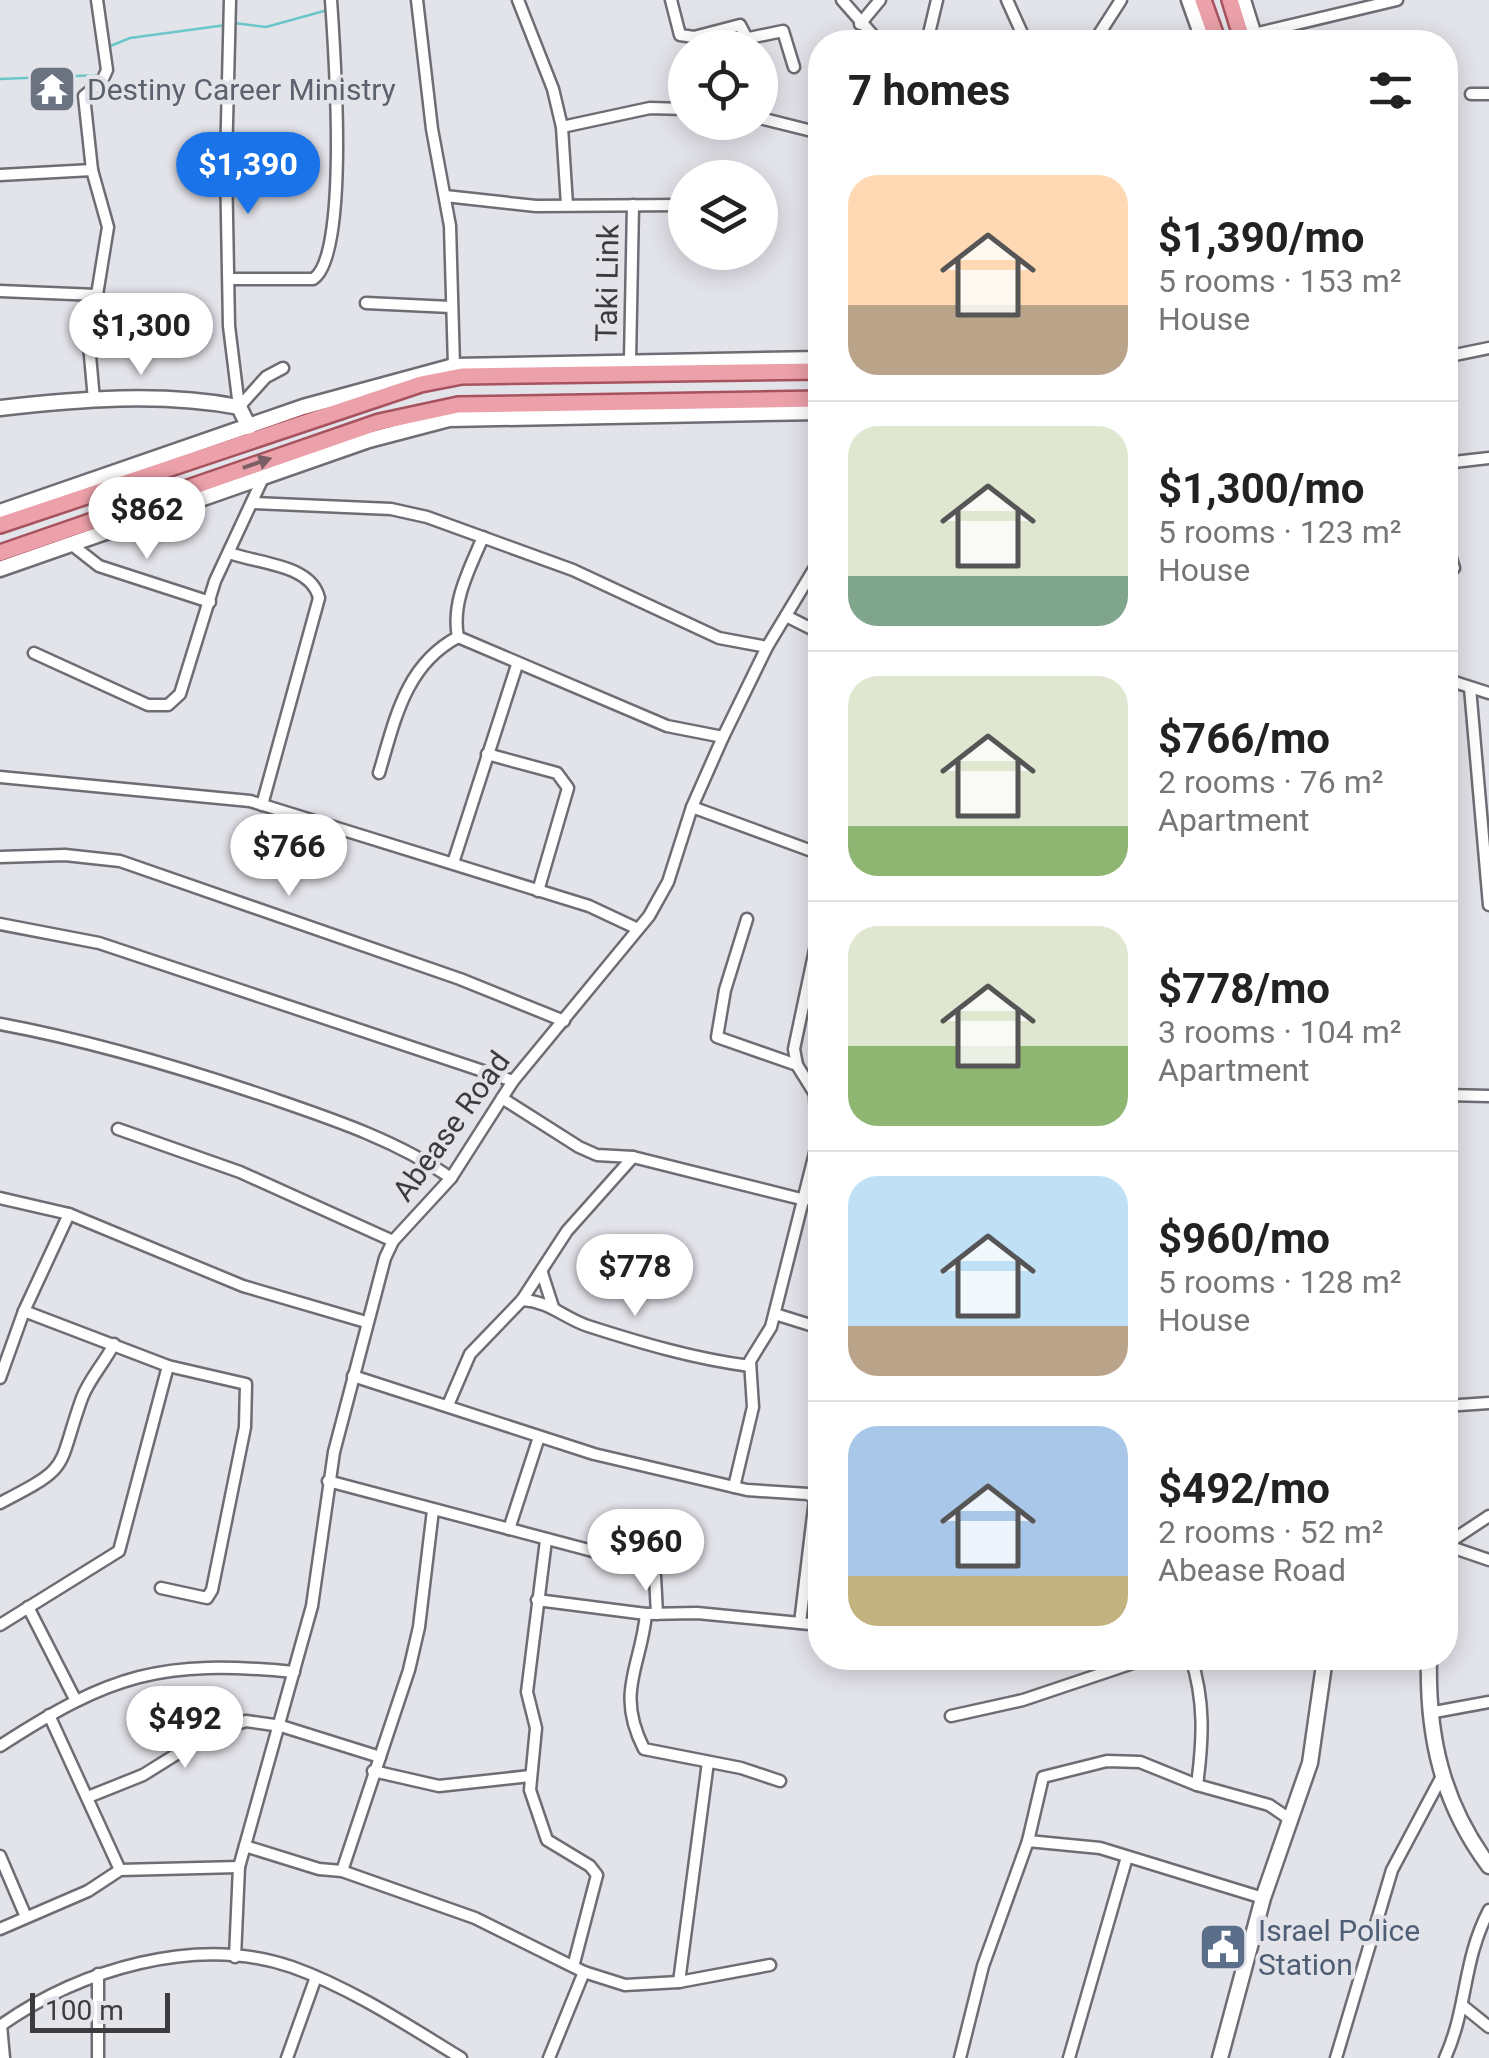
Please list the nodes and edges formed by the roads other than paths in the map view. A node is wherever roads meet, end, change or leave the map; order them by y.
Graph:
1 (97, 0) edge
2 (230, 0) edge
3 (331, 0) edge
4 (417, 0) edge
5 (518, 0) edge
6 (670, 0) edge
7 (842, 0) edge
8 (880, 0) edge
9 (936, 0) edge
10 (1008, 0) edge
11 (1121, 0) edge
12 (1189, 0) edge
13 (1203, 0) edge
14 (1230, 0) edge
15 (1243, 0) edge
16 (1397, 0) edge
17 (1361, 6) edge
18 (860, 24) junction
19 (679, 30) edge
20 (721, 30) edge
21 (743, 30) edge
22 (866, 30) edge
23 (929, 30) edge
24 (1021, 30) edge
25 (1102, 30) edge
26 (1200, 30) edge
27 (1214, 30) edge
28 (1246, 30) edge
29 (1249, 30) edge
30 (1283, 30) edge
31 (778, 33) edge
32 (794, 67) dead end
33 (1471, 94) dead end
34 (1489, 94) edge
35 (668, 109) edge
36 (778, 122) edge
37 (562, 127) junction
38 (808, 130) edge
39 (92, 170) junction
40 (0, 175) edge
41 (445, 196) junction
42 (567, 205) junction
43 (633, 206) junction
44 (668, 206) edge
45 (230, 279) junction
46 (0, 291) edge
47 (97, 295) junction
48 (366, 304) dead end
49 (451, 307) junction
50 (1489, 348) edge
51 (1458, 354) edge
52 (808, 359) edge
53 (630, 360) junction
54 (454, 366) junction
55 (284, 368) dead end
56 (536, 369) junction
57 (808, 372) edge
58 (808, 399) edge
59 (94, 400) junction
60 (238, 407) junction
61 (0, 408) edge
62 (808, 412) edge
63 (248, 427) junction
64 (1489, 458) edge
65 (1458, 462) edge
66 (263, 478) junction
67 (121, 482) junction
68 (222, 484) junction
69 (252, 504) junction
70 (130, 507) junction
71 (0, 512) edge
72 (0, 525) edge
73 (484, 536) junction
74 (71, 544) junction
75 (0, 553) edge
76 (230, 553) junction
77 (0, 569) edge
78 (808, 579) edge
79 (210, 602) junction
80 (786, 616) junction
81 (808, 627) edge
82 (458, 637) junction
83 (767, 648) junction
84 (34, 653) dead end
85 (517, 665) junction
86 (1458, 684) edge
87 (1470, 688) junction
88 (1489, 693) edge
89 (722, 737) junction
90 (487, 754) junction
91 (379, 773) dead end
92 (0, 777) edge
93 (262, 804) junction
94 (692, 807) junction
95 (808, 850) edge
96 (0, 857) edge
97 (453, 862) junction
98 (538, 891) junction
99 (1489, 904) edge
100 (747, 918) dead end
101 (0, 924) edge
102 (638, 929) junction
103 (808, 994) edge
104 (564, 1021) junction
105 (0, 1024) edge
106 (796, 1065) junction
107 (513, 1081) junction
108 (808, 1083) edge
109 (1458, 1095) edge
110 (1489, 1096) edge
111 (502, 1098) junction
112 (118, 1129) dead end
113 (634, 1157) junction
114 (452, 1178) junction
115 (808, 1179) edge
116 (0, 1198) edge
117 (804, 1200) junction
118 (70, 1214) junction
119 (393, 1241) junction
120 (542, 1273) junction
121 (522, 1300) junction
122 (553, 1307) junction
123 (24, 1311) junction
124 (775, 1314) junction
125 (366, 1322) junction
126 (808, 1324) edge
127 (114, 1344) junction
128 (168, 1366) junction
129 (750, 1366) junction
130 (353, 1376) junction
131 (0, 1378) edge
132 (1489, 1403) edge
133 (448, 1405) junction
134 (1458, 1405) edge
135 (539, 1437) junction
136 (328, 1481) junction
137 (734, 1487) junction
138 (808, 1494) edge
139 (0, 1503) edge
140 (434, 1510) junction
141 (1489, 1516) edge
142 (509, 1529) junction
143 (1458, 1538) edge
144 (546, 1540) junction
145 (1458, 1550) edge
146 (1489, 1560) edge
147 (808, 1578) edge
148 (162, 1588) dead end
149 (537, 1600) junction
150 (28, 1607) junction
151 (652, 1614) junction
152 (2, 1620) edge
153 (800, 1624) junction
154 (808, 1624) edge
155 (1113, 1670) edge
156 (1195, 1670) edge
157 (1323, 1670) edge
158 (1429, 1670) edge
159 (294, 1672) junction
160 (74, 1699) junction
161 (1489, 1702) edge
162 (1428, 1713) junction
163 (49, 1715) junction
164 (951, 1716) dead end
165 (281, 1726) junction
166 (0, 1746) edge
167 (380, 1756) junction
168 (708, 1762) junction
169 (373, 1771) junction
170 (530, 1776) junction
171 (1441, 1778) junction
172 (780, 1781) dead end
173 (1198, 1784) junction
174 (88, 1797) junction
175 (1291, 1820) junction
176 (1028, 1841) junction
177 (245, 1846) junction
178 (0, 1856) edge
179 (1127, 1857) junction
180 (1489, 1866) edge
181 (239, 1867) junction
182 (120, 1870) junction
183 (342, 1871) junction
184 (1262, 1898) junction
185 (1489, 1910) edge
186 (26, 1917) junction
187 (0, 1929) edge
188 (235, 1957) junction
189 (574, 1963) junction
190 (770, 1966) dead end
191 (584, 1972) junction
192 (98, 1974) junction
193 (316, 1977) junction
194 (680, 1982) junction
195 (1463, 2006) junction
196 (1, 2026) edge
197 (1489, 2027) edge
198 (4, 2058) edge
199 (98, 2058) edge
200 (287, 2058) edge
201 (461, 2058) edge
202 (549, 2058) edge
203 (960, 2058) edge
204 (1069, 2058) edge
205 (1220, 2058) edge
206 (1336, 2058) edge
207 (1445, 2058) edge

1 - 39 street
2 - 45 street
3 - 45 street
4 - 41 street
5 - 37 street
6 - 19 street
7 - 18 street
8 - 18 street
9 - 23 street
10 - 24 street
11 - 25 street
12 - 26 street
13 - 27 main road
14 - 28 main road
15 - 29 street
16 - 17 street
17 - 30 street
18 - 22 street
20 - 21 street
31 - 32 street
33 - 34 street
35 - 37 street
36 - 38 street
37 - 42 street
39 - 40 street
39 - 47 street
41 - 42 street
41 - 49 street
42 - 43 street
43 - 44 street
43 - 53 street, Taki Link
45 - 60 street
46 - 47 street
47 - 59 street
48 - 49 street
49 - 54 street
50 - 51 street
52 - 53 street
53 - 56 street
54 - 56 street
54 - 63 street
55 - 60 street
56 - 57 main road
56 - 67 main road
68 -> 58 main road
59 - 60 street
59 - 61 street
60 - 63 street
62 - 66 street
63 - 71 street
64 - 65 street
66 - 68 street
66 - 69 street
67 - 70 main road
67 - 72 main road
68 - 70 main road
68 - 74 street
69 - 73 street
69 - 76 street
70 - 75 main road
73 - 82 street
73 - 83 street
74 - 77 street
74 - 79 street
76 - 79 street
76 - 93 street
78 - 80 street, Abease Road
79 - 84 street
80 - 81 street
80 - 83 street, Abease Road
82 - 85 street
82 - 91 street
83 - 89 street, Abease Road
85 - 89 street
85 - 90 street
86 - 87 street
87 - 88 street
87 - 99 street
89 - 94 street, Abease Road
90 - 97 street
90 - 98 street
92 - 93 street
93 - 97 street
94 - 95 street
94 - 102 street, Abease Road
96 - 104 street
97 - 98 street
98 - 102 street
100 - 106 street
101 - 107 street
102 - 104 street, Abease Road
103 - 106 street
104 - 107 street, Abease Road
105 - 114 street
106 - 108 street
107 - 111 street, Abease Road
109 - 110 street
111 - 113 street
111 - 114 street, Abease Road
112 - 119 street
113 - 117 street
113 - 120 street
114 - 119 street, Abease Road
115 - 117 street
116 - 118 street
117 - 124 street
118 - 123 street
118 - 125 street
119 - 125 street, Abease Road
120 - 121 street
120 - 122 street
121 - 122 street
121 - 133 street
122 - 129 street
123 - 127 street
123 - 131 street
124 - 126 street
124 - 129 street
125 - 130 street, Abease Road
127 - 128 street
127 - 139 street
128 - 148 street
128 - 150 street
129 - 137 street
130 - 133 street
130 - 136 street, Abease Road
132 - 134 street
133 - 135 street
135 - 137 street
135 - 142 street
136 - 140 street
136 - 159 street, Abease Road
137 - 138 street
140 - 142 street
140 - 167 street
141 - 143 street
142 - 144 street
144 - 149 street
144 - 151 street
145 - 146 street
147 - 153 street
149 - 151 street
149 - 170 street
150 - 152 street
150 - 160 street
151 - 153 street
151 - 168 street
153 - 154 street
155 - 164 street
156 - 173 street
157 - 175 street
158 - 162 street
159 - 160 street
159 - 165 street, Abease Road
160 - 163 street
161 - 162 street
162 - 171 street
163 - 166 street
163 - 174 street
165 - 167 street
165 - 174 street
165 - 177 street, Abease Road
167 - 169 street
168 - 172 street
168 - 194 street
169 - 170 street
169 - 183 street
170 - 189 street
171 - 180 street
171 - 206 street
173 - 175 street
173 - 176 street
174 - 182 street
175 - 184 street
176 - 179 street
176 - 203 street
177 - 181 street, Abease Road
177 - 183 street
178 - 186 street
179 - 184 street
179 - 204 street
181 - 182 street
181 - 188 street, Abease Road
182 - 186 street
183 - 189 street
184 - 205 street
185 - 195 street
186 - 187 street
188 - 192 street
188 - 193 street
189 - 191 street
190 - 194 street
191 - 194 street
191 - 202 street
192 - 196 street
192 - 199 street
193 - 200 street
193 - 201 street
195 - 197 street
195 - 207 street
196 - 198 street

